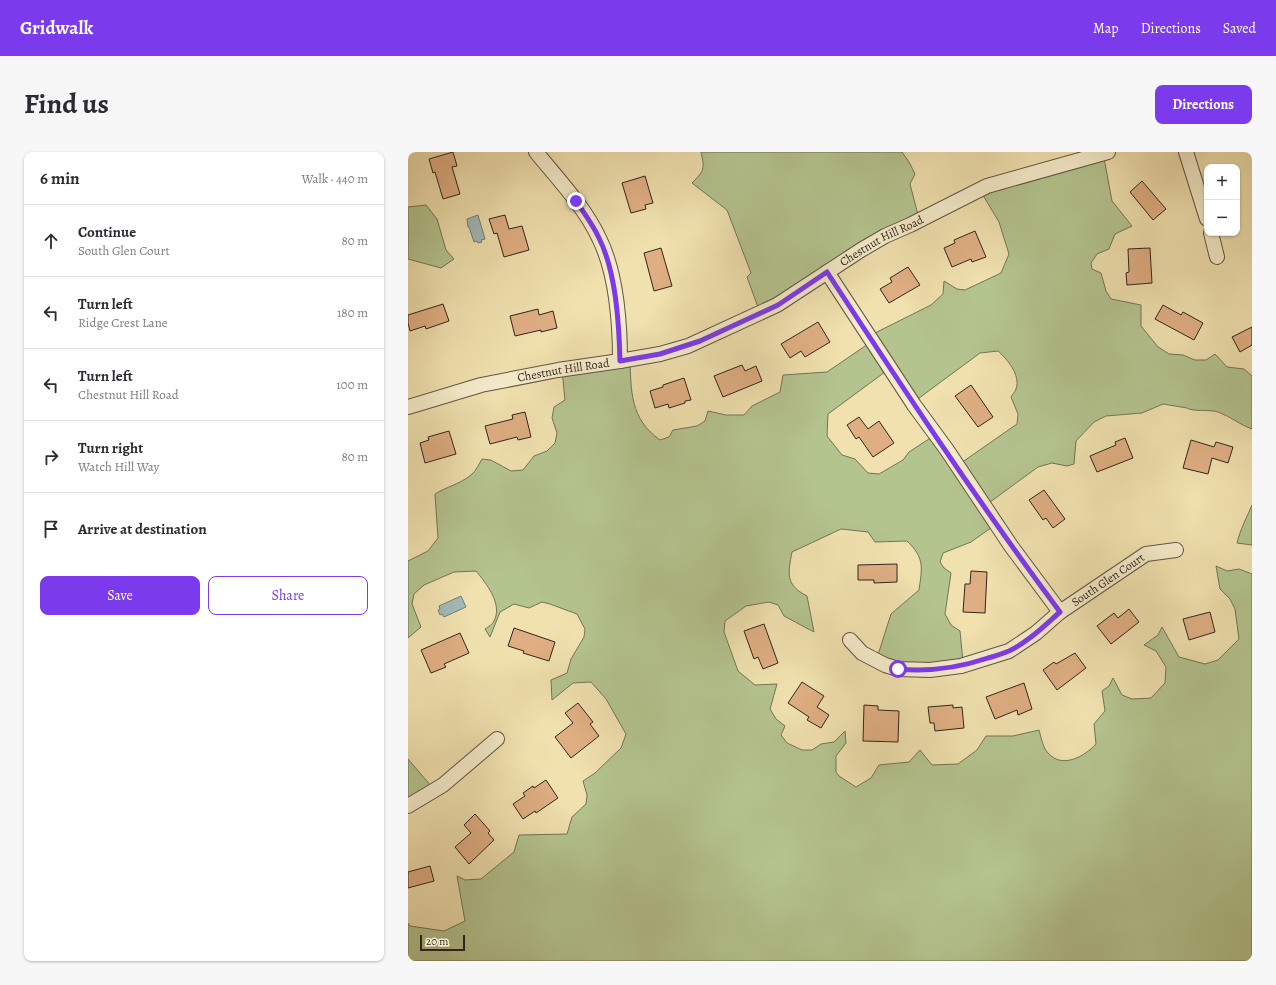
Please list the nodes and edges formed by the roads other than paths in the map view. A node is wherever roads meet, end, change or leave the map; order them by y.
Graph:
1 (536, 152) edge
2 (1108, 152) edge
3 (1186, 152) edge
4 (1204, 209) edge
5 (1212, 236) edge
6 (1216, 257) dead end
7 (827, 272) junction
8 (620, 361) junction
9 (408, 407) edge
10 (1176, 550) dead end
11 (1060, 612) junction
12 (850, 640) dead end
13 (497, 739) dead end
14 (408, 806) edge

1 - 8 street
2 - 7 street, Chestnut Hill Road
3 - 4 street
5 - 6 street
7 - 8 street, Chestnut Hill Road
7 - 11 street
8 - 9 street, Chestnut Hill Road
10 - 11 street, South Glen Court
11 - 12 street, South Glen Court
13 - 14 street

